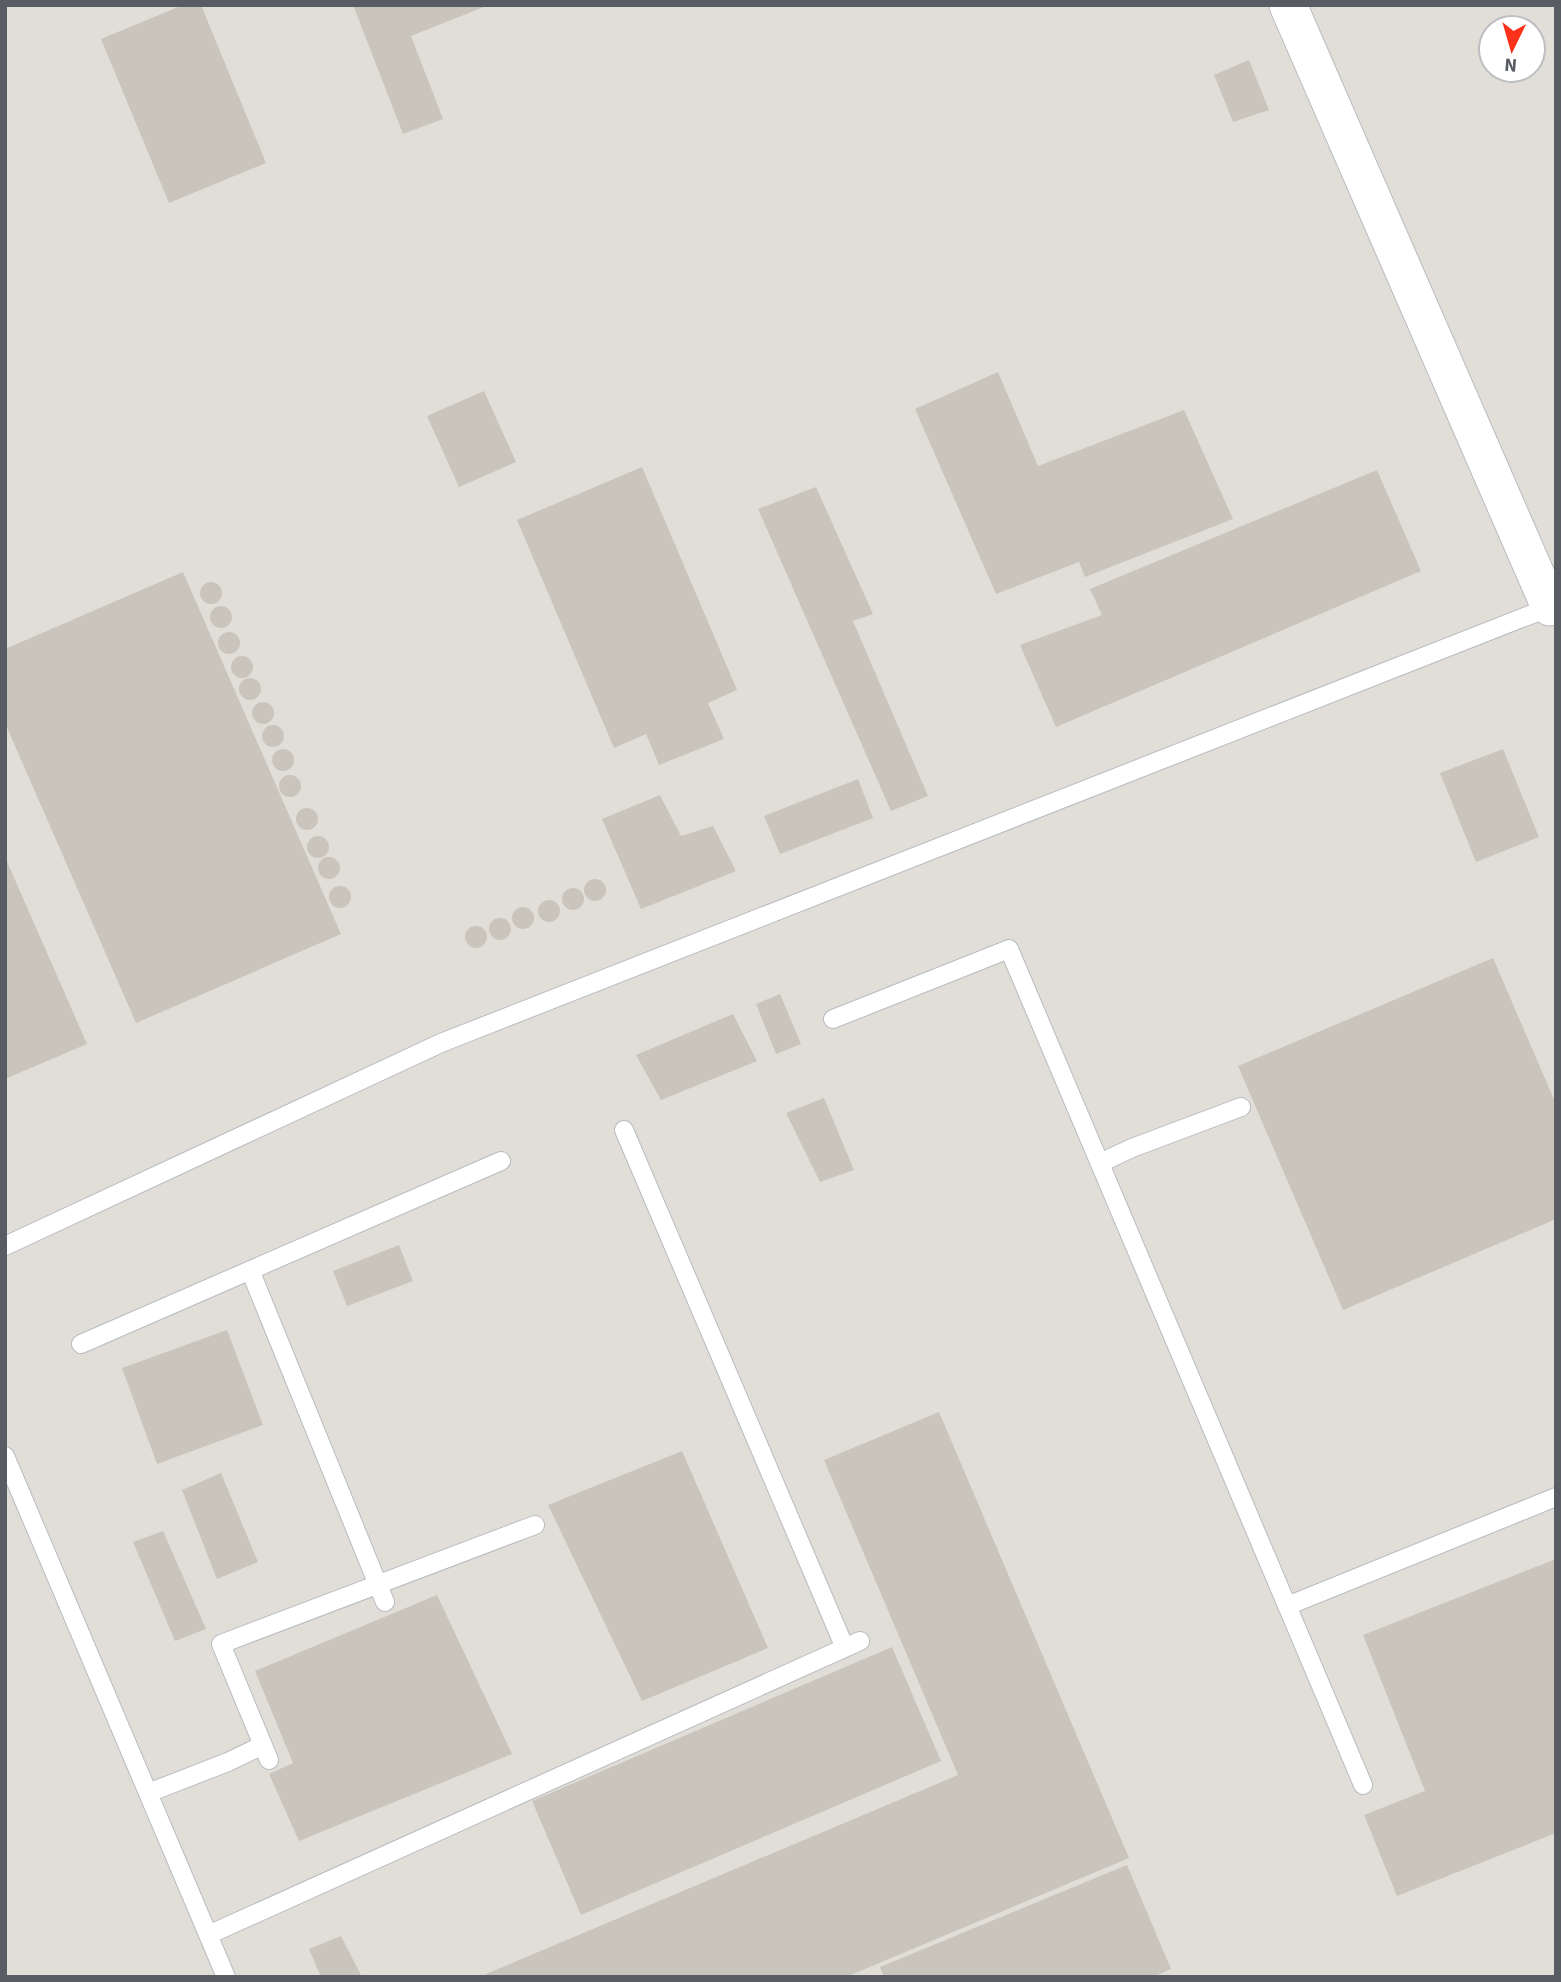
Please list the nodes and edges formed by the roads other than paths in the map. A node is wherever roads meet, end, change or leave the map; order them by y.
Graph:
1 (1288, 5) edge
2 (1554, 610) edge
3 (833, 1019) dead end
4 (1241, 1107) dead end
5 (624, 1130) dead end
6 (501, 1161) dead end
7 (1100, 1163) junction
8 (5, 1246) edge
9 (250, 1270) junction
10 (81, 1344) dead end
11 (5, 1456) edge
12 (1556, 1497) edge
13 (535, 1525) dead end
14 (382, 1593) junction
15 (1287, 1606) junction
16 (1363, 1785) dead end
17 (148, 1793) junction
18 (208, 1935) junction
19 (226, 1977) edge

1 - 2 street
2 - 8 lane
3 - 7 lane
4 - 7 lane
5 - 18 lane
6 - 9 lane
7 - 15 lane
9 - 10 lane
9 - 14 lane
11 - 17 lane
12 - 15 lane
13 - 14 lane
14 - 17 lane
15 - 16 lane
17 - 18 lane
18 - 19 lane

